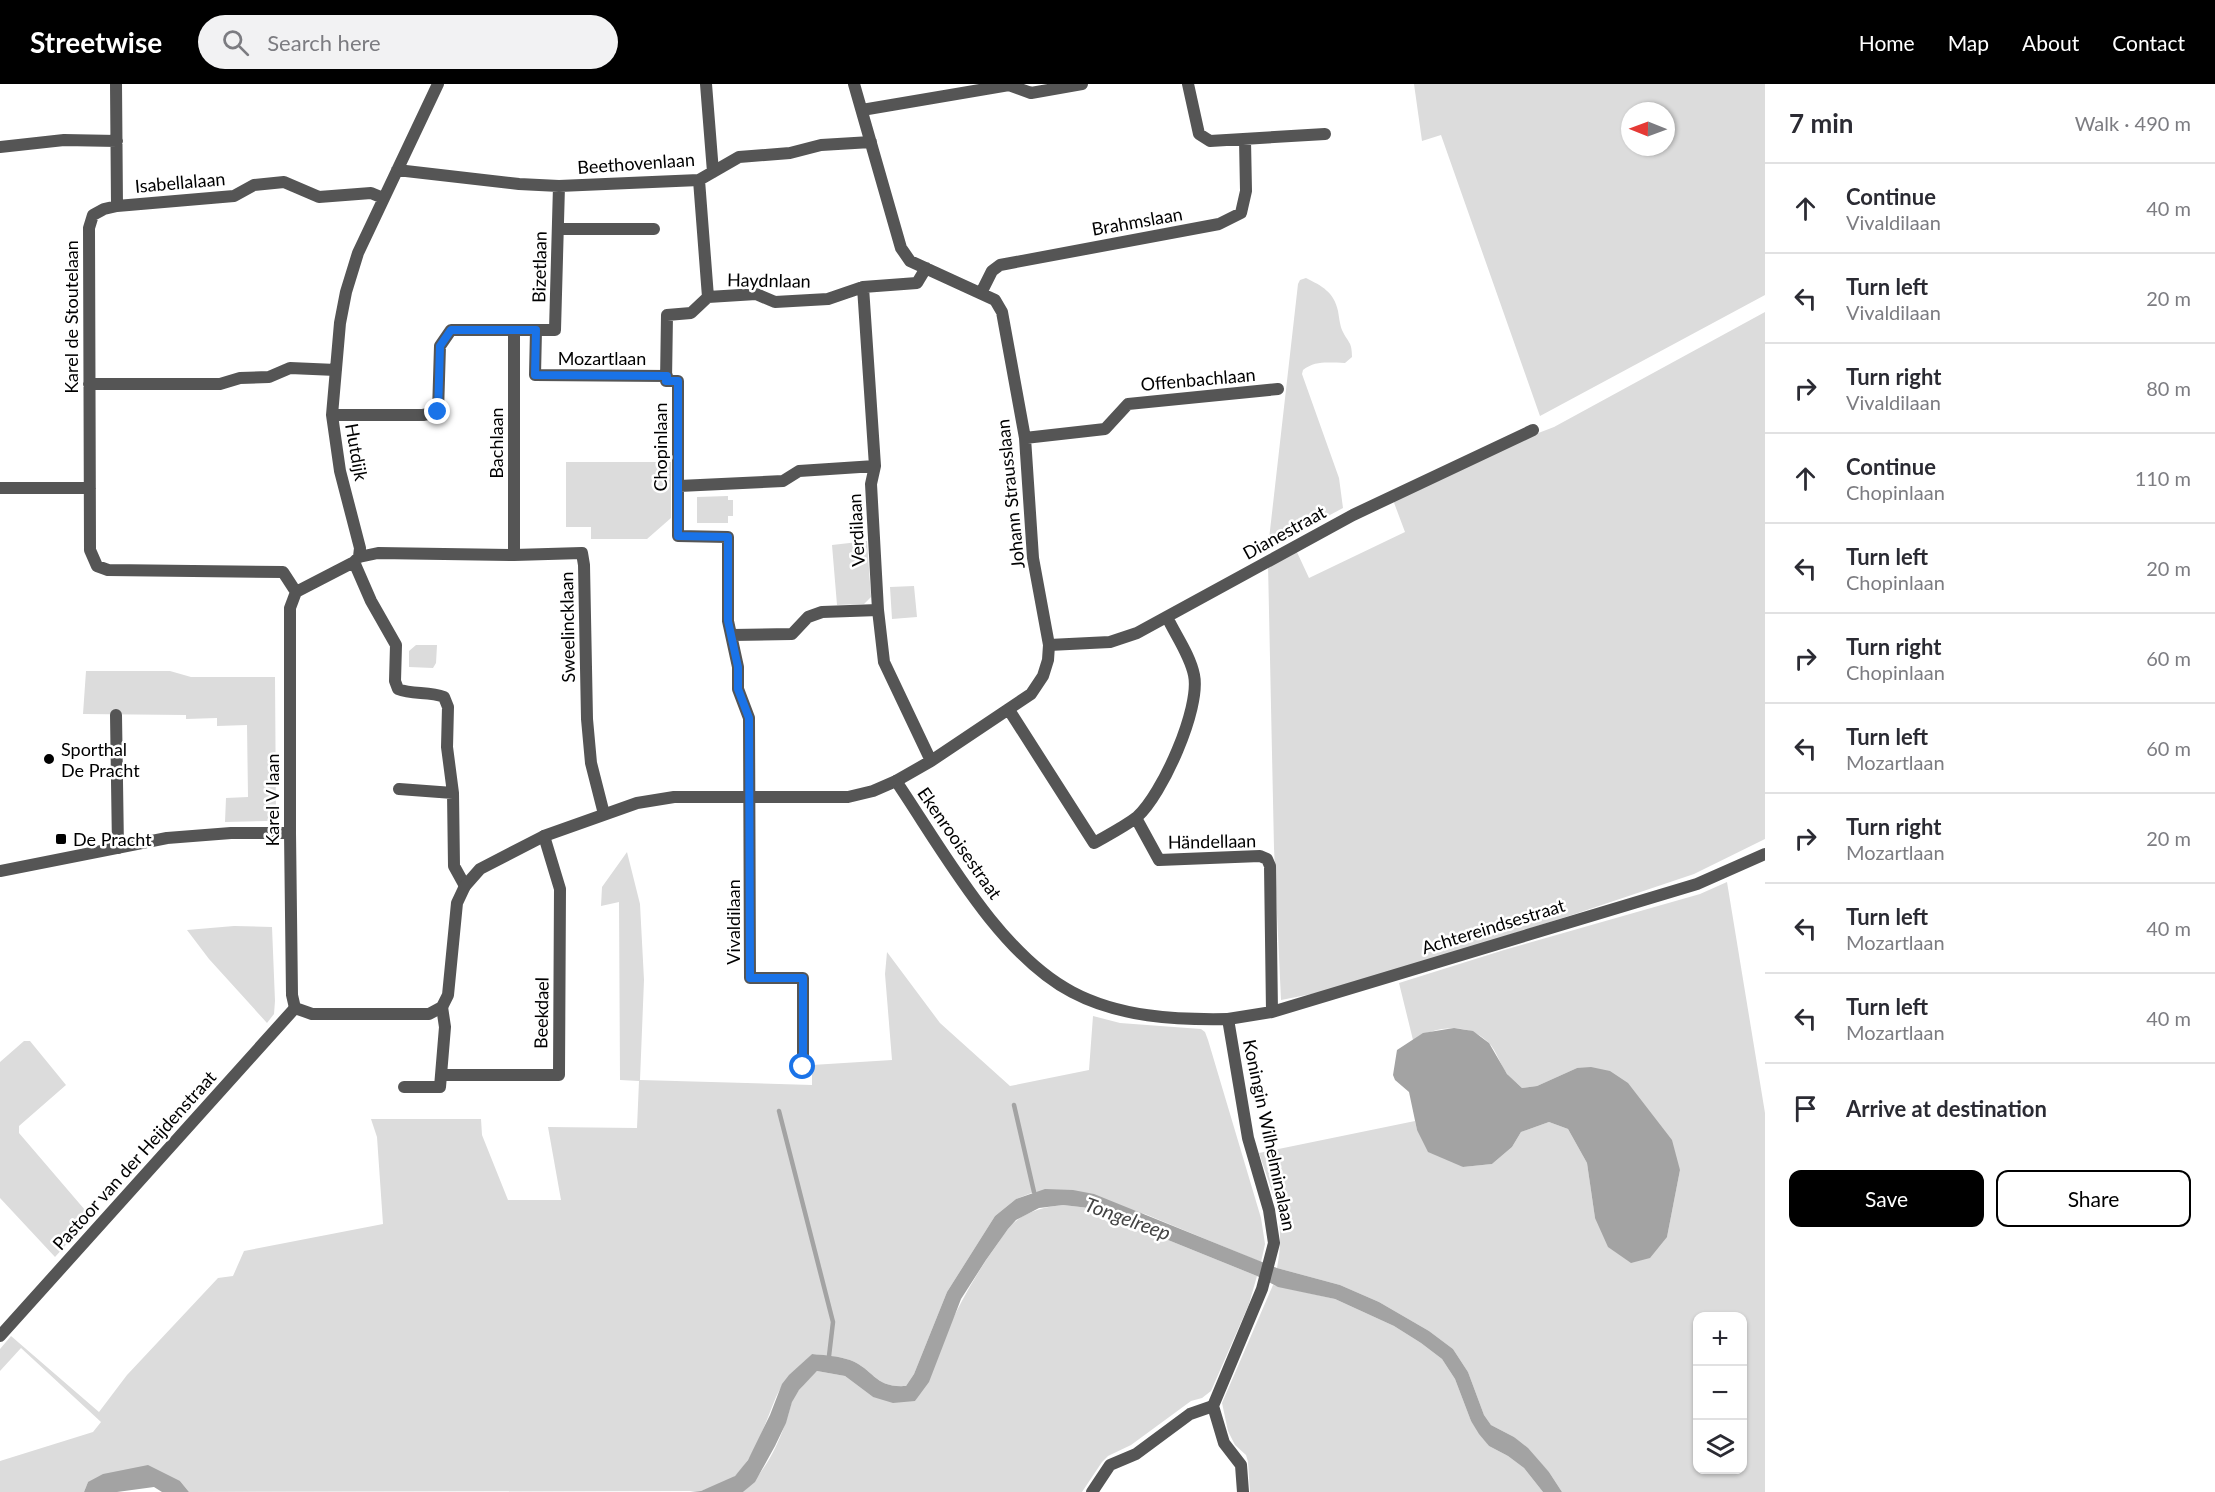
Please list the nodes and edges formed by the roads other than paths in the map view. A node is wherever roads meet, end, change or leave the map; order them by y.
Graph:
1 (116, 84) edge
2 (438, 84) edge
3 (706, 84) edge
4 (854, 84) edge
5 (1082, 84) edge
6 (1188, 84) edge
7 (1031, 88) edge
8 (862, 110) junction
9 (1325, 134) dead end
10 (1245, 140) junction
11 (117, 141) junction
12 (872, 142) junction
13 (0, 147) edge
14 (397, 170) junction
15 (713, 172) junction
16 (699, 180) junction
17 (559, 186) junction
18 (383, 198) junction
19 (117, 206) junction
20 (558, 229) junction
21 (654, 229) dead end
22 (926, 268) junction
23 (863, 287) junction
24 (981, 293) junction
25 (708, 297) junction
26 (536, 330) junction
27 (514, 331) junction
28 (336, 370) junction
29 (667, 376) junction
30 (89, 384) junction
31 (1278, 389) dead end
32 (332, 415) junction
33 (1533, 430) dead end
34 (1025, 438) junction
35 (875, 466) junction
36 (679, 486) junction
37 (0, 488) edge
38 (90, 488) junction
39 (514, 555) junction
40 (356, 560) junction
41 (296, 592) junction
42 (878, 610) junction
43 (1167, 617) junction
44 (732, 635) junction
45 (1048, 645) junction
46 (1009, 710) junction
47 (117, 715) dead end
48 (931, 761) junction
49 (896, 781) junction
50 (399, 789) dead end
51 (453, 793) junction
52 (751, 796) junction
53 (604, 814) junction
54 (1136, 818) junction
55 (290, 833) junction
56 (544, 836) junction
57 (118, 848) junction
58 (1765, 854) edge
59 (0, 871) edge
60 (465, 886) junction
61 (295, 1008) junction
62 (442, 1008) junction
63 (1272, 1012) junction
64 (1228, 1019) junction
65 (803, 1067) dead end
66 (441, 1075) junction
67 (404, 1087) dead end
68 (0, 1336) edge
69 (1213, 1406) junction
70 (1092, 1492) edge
71 (1244, 1492) edge

1 - 11 street
2 - 14 street, Hutdijk
3 - 15 street
4 - 8 street, Johann Strausslaan
5 - 7 street
6 - 10 street
7 - 8 street
8 - 12 street, Johann Strausslaan
9 - 10 street
10 - 24 street, Brahmslaan
11 - 13 street
11 - 19 street
12 - 15 street, Beethovenlaan
12 - 22 street, Johann Strausslaan
14 - 17 street, Beethovenlaan
14 - 18 street, Hutdijk
15 - 16 street, Beethovenlaan
16 - 17 street, Beethovenlaan
16 - 25 street
17 - 20 street, Bizetlaan
18 - 19 street, Isabellalaan
18 - 28 street, Hutdijk
19 - 30 street, Karel de Stoutelaan
20 - 21 street
20 - 26 street, Bizetlaan
22 - 23 street, Haydnlaan
22 - 24 street, Johann Strausslaan
23 - 25 street, Haydnlaan
23 - 35 street, Verdilaan
24 - 34 street, Johann Strausslaan
25 - 29 street, Chopinlaan
26 - 27 street
26 - 29 street, Mozartlaan
27 - 32 street
27 - 39 street, Bachlaan
28 - 30 street
28 - 32 street, Hutdijk
29 - 36 street, Chopinlaan
30 - 38 street, Karel de Stoutelaan
31 - 34 street, Offenbachlaan
32 - 40 street, Hutdijk
33 - 43 street, Dianestraat
34 - 45 street, Johann Strausslaan
35 - 36 street
35 - 42 street, Verdilaan
36 - 44 street, Chopinlaan
37 - 38 street
38 - 41 street, Karel de Stoutelaan
39 - 40 street, Sweelincklaan
39 - 53 street, Sweelincklaan
40 - 41 street, Sweelincklaan
40 - 51 street, Hutdijk
41 - 55 street, Karel V laan
42 - 44 street
42 - 48 street, Verdilaan
43 - 45 street, Dianestraat
43 - 54 street
44 - 52 street, Chopinlaan
45 - 46 street, Johann Strausslaan
46 - 48 street, Johann Strausslaan
46 - 54 street
47 - 57 street
48 - 49 street, Johann Strausslaan
49 - 52 street, Ekenrooisestraat
49 - 64 street, Ekenrooisestraat
50 - 51 street
51 - 60 street, Hutdijk
52 - 53 street, Ekenrooisestraat
52 - 65 street, Vivaldilaan
53 - 56 street, Ekenrooisestraat
54 - 63 street, Händellaan
55 - 57 street
55 - 61 street, Karel V laan
56 - 60 street, Ekenrooisestraat
56 - 66 street, Beekdael
57 - 59 street
58 - 63 street, Achtereindsestraat
60 - 62 street, Ekenrooisestraat
61 - 62 street
61 - 68 street, Pastoor van der Heijdenstraat
62 - 66 street
63 - 64 street, Achtereindsestraat
64 - 69 street, Koningin Wilhelminalaan
66 - 67 street
69 - 70 street
69 - 71 street

